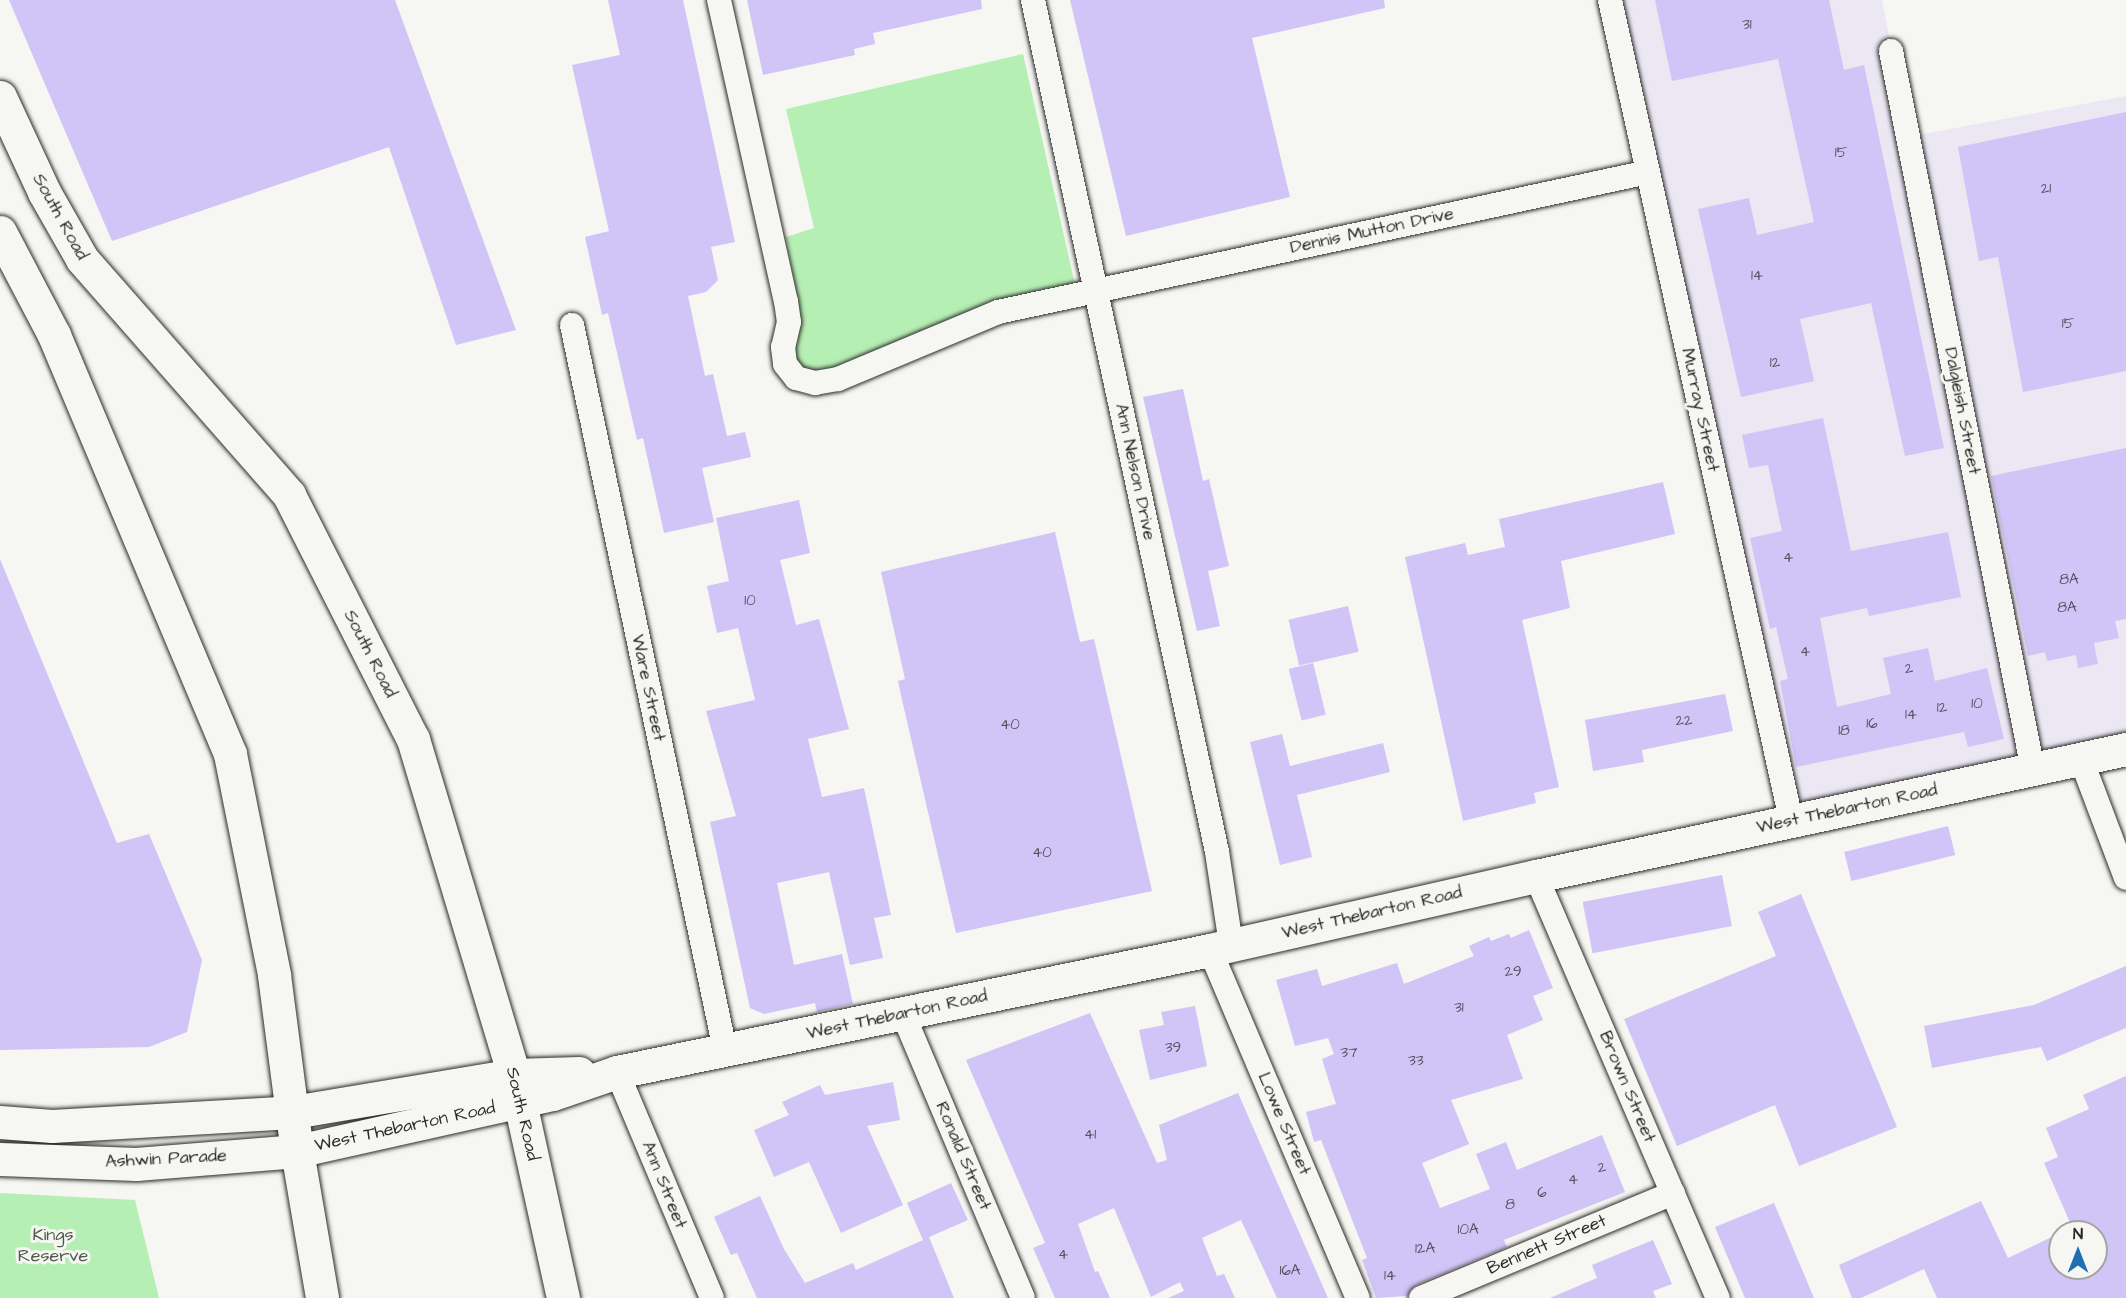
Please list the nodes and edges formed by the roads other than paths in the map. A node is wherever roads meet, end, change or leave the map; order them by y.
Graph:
1 (719, 0) edge
2 (1033, 0) edge
3 (1610, 0) edge
4 (1891, 51) dead end
5 (0, 97) edge
6 (1648, 172) junction
7 (0, 232) edge
8 (1096, 290) junction
9 (572, 325) dead end
10 (2126, 749) edge
11 (2081, 759) junction
12 (2033, 770) junction
13 (1791, 820) junction
14 (1536, 876) junction
15 (2126, 878) edge
16 (1221, 948) junction
17 (903, 1014) junction
18 (725, 1050) junction
19 (617, 1072) junction
20 (517, 1089) junction
21 (293, 1112) junction
22 (0, 1122) edge
23 (297, 1151) junction
24 (0, 1159) edge
25 (1672, 1193) junction
26 (322, 1298) edge
27 (563, 1298) edge
28 (712, 1298) edge
29 (1023, 1298) edge
30 (1358, 1298) edge
31 (1421, 1298) edge
32 (1718, 1298) edge

1 - 8 street, Dennis Mutton Drive
2 - 8 street, Ann Nelson Drive
3 - 6 street, Murray Street
4 - 12 street, Dalgleish Street
5 - 20 main road, South Road
6 - 8 street, Dennis Mutton Drive
6 - 13 street, Murray Street
7 - 21 main road
8 - 16 street, Ann Nelson Drive
9 - 18 street, Ware Street
10 - 11 main road, West Thebarton Road
11 - 12 main road, West Thebarton Road
11 - 15 street
12 - 13 main road, West Thebarton Road
13 - 14 main road, West Thebarton Road
14 - 16 main road, West Thebarton Road
14 - 25 street, Brown Street
16 - 17 main road, West Thebarton Road
16 - 30 street, Lowe Street
17 - 18 main road, West Thebarton Road
17 - 29 street, Ronald Street
18 - 19 main road, West Thebarton Road
19 - 20 main road, West Thebarton Road
19 - 28 street, Ann Street
20 - 21 main road, West Thebarton Road
20 - 23 main road, West Thebarton Road
20 - 27 main road, South Road
21 - 22 main road
21 - 23 main road
23 - 24 main road, Ashwin Parade
23 - 26 main road
25 - 31 street, Bennett Street
25 - 32 street, Brown Street

